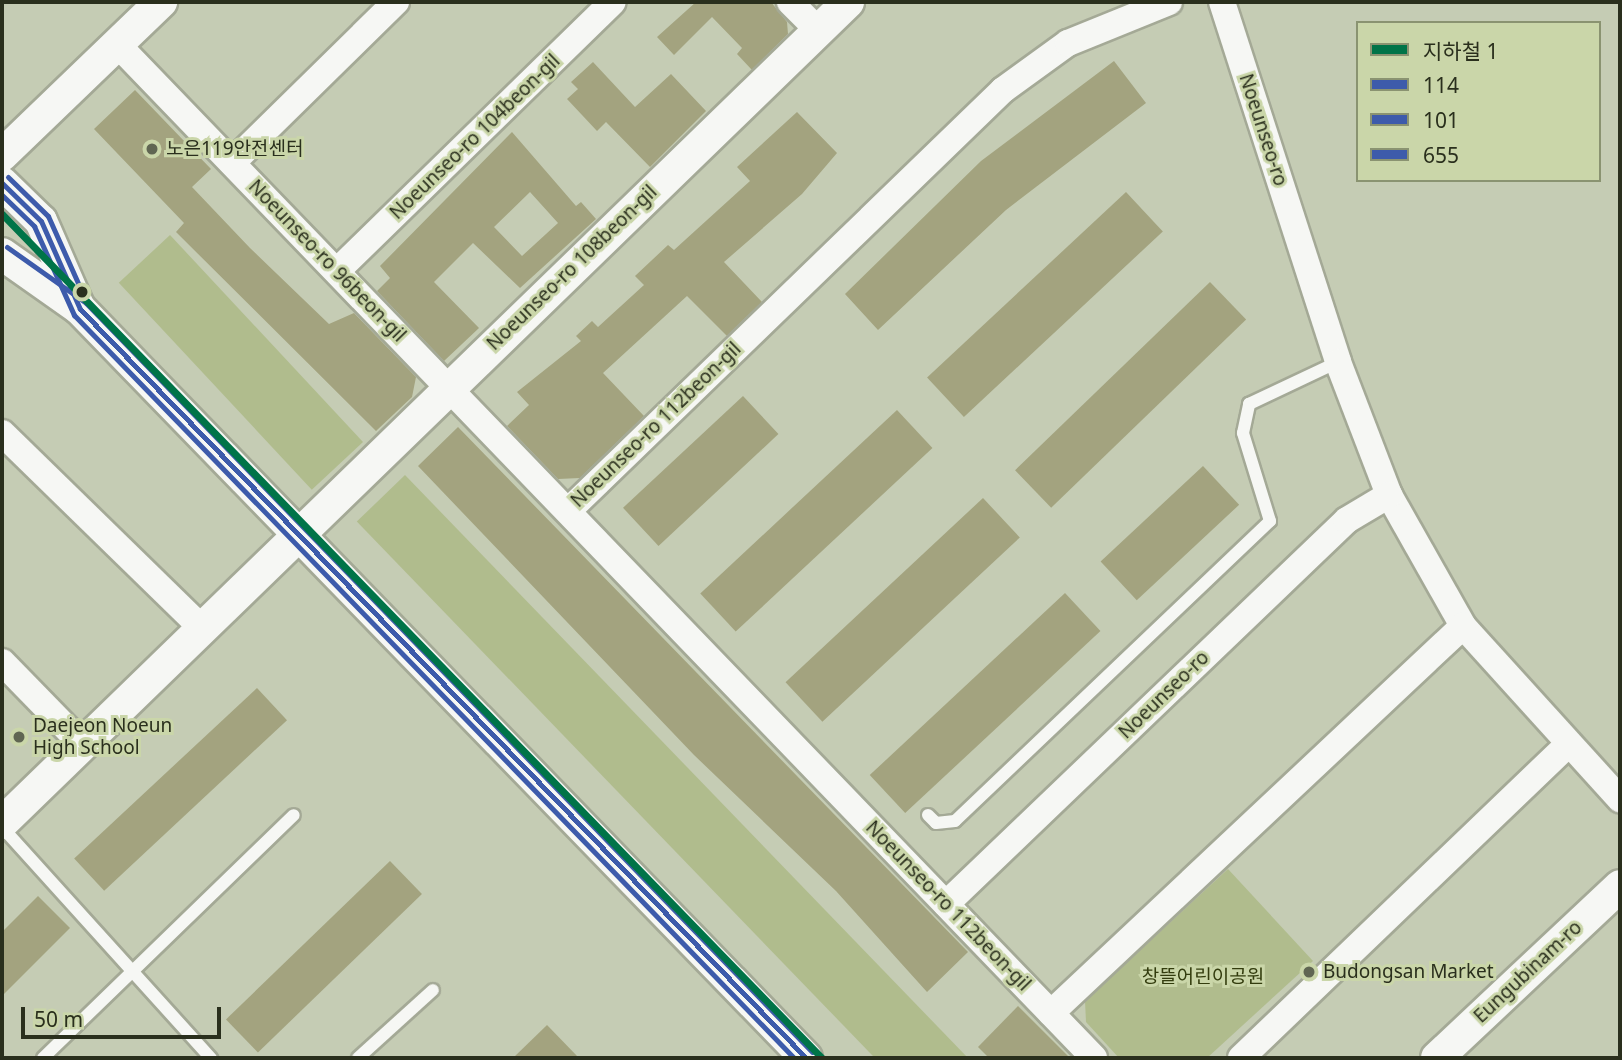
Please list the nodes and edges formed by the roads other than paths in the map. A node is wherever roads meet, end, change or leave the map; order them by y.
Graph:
1 (161, 2) edge
2 (396, 2) edge
3 (613, 2) edge
4 (790, 2) edge
5 (848, 2) edge
6 (1169, 2) edge
7 (1222, 2) edge
8 (818, 30) junction
9 (117, 44) junction
10 (2, 155) edge
11 (232, 163) junction
12 (2, 183) edge
13 (2, 254) edge
14 (337, 271) junction
15 (80, 309) junction
16 (1338, 362) junction
17 (448, 388) junction
18 (2, 433) edge
19 (1389, 495) junction
20 (568, 511) junction
21 (300, 538) junction
22 (1463, 626) junction
23 (204, 630) junction
24 (2, 662) edge
25 (1569, 744) junction
26 (83, 745) junction
27 (1620, 799) edge
28 (928, 814) dead end
29 (295, 815) dead end
30 (2, 825) edge
31 (1620, 886) edge
32 (946, 904) junction
33 (132, 972) junction
34 (433, 990) dead end
35 (1051, 1013) junction
36 (1453, 1053) edge
37 (43, 1058) edge
38 (211, 1058) edge
39 (358, 1058) edge
40 (806, 1058) edge
41 (1094, 1058) edge
42 (1241, 1058) edge

1 - 9 street
2 - 11 street
3 - 14 street, Noeunseo-ro 104beon-gil
4 - 8 street
5 - 8 street, Noeunseo-ro 108beon-gil
6 - 20 street, Noeunseo-ro 112beon-gil
7 - 16 street, Noeunseo-ro
8 - 17 street, Noeunseo-ro 108beon-gil
9 - 10 street
9 - 11 street, Noeunseo-ro 96beon-gil
11 - 14 street, Noeunseo-ro 96beon-gil
12 - 15 street
13 - 15 street
14 - 17 street, Noeunseo-ro 96beon-gil
15 - 21 street
16 - 19 street, Noeunseo-ro
16 - 28 lane
17 - 20 street, Noeunseo-ro 96beon-gil
17 - 21 street, Noeunseo-ro 108beon-gil
18 - 23 street
19 - 22 street, Noeunseo-ro
19 - 32 street, Noeunseo-ro
20 - 32 street, Noeunseo-ro 112beon-gil
21 - 23 street, Noeunseo-ro 108beon-gil
21 - 40 street
22 - 25 street, Noeunseo-ro
22 - 35 street
23 - 26 street, Noeunseo-ro 108beon-gil
24 - 26 street
25 - 27 street, Noeunseo-ro
25 - 42 street
26 - 30 street, Noeunseo-ro 108beon-gil
29 - 33 lane
30 - 33 lane
31 - 36 street, Eungubinam-ro
32 - 35 street, Noeunseo-ro 112beon-gil
33 - 37 lane
33 - 38 lane
34 - 39 lane
35 - 41 street, Noeunseo-ro 112beon-gil

